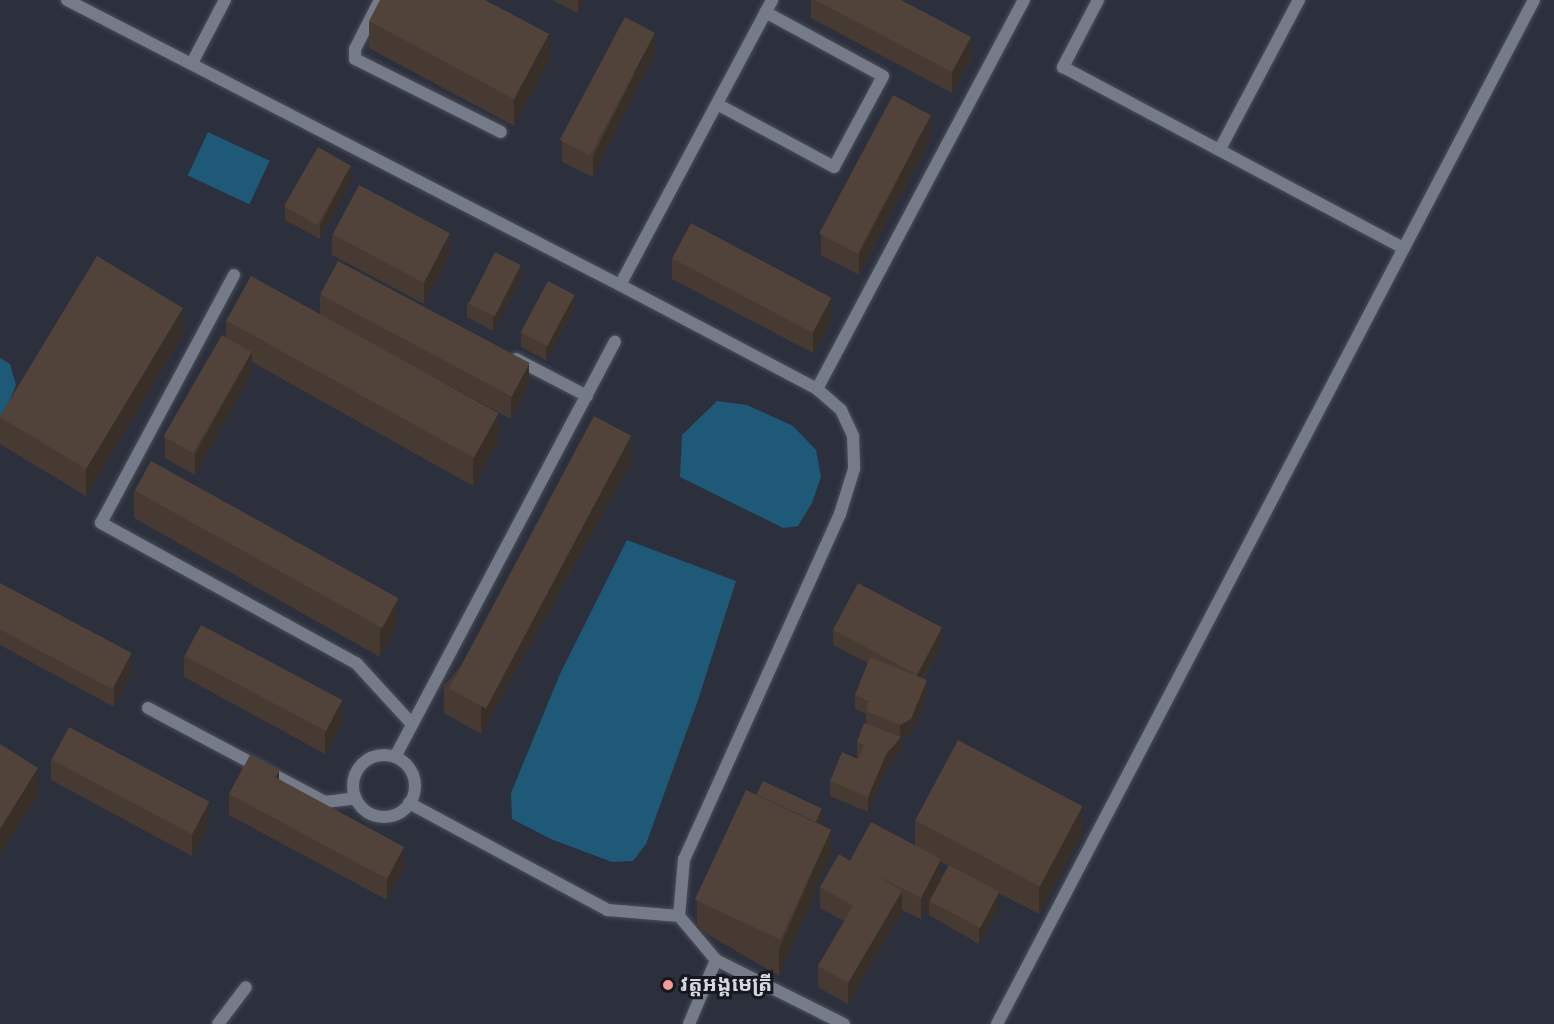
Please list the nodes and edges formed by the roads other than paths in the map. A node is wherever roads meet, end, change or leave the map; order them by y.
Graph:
1 (67, 0) edge
2 (225, 0) edge
3 (380, 0) edge
4 (772, 0) edge
5 (1024, 0) edge
6 (1098, 0) edge
7 (1299, 0) edge
8 (1534, 0) edge
9 (765, 12) junction
10 (192, 63) junction
11 (717, 104) junction
12 (501, 132) dead end
13 (1220, 149) junction
14 (1404, 248) junction
15 (234, 275) dead end
16 (621, 285) junction
17 (615, 342) dead end
18 (502, 352) edge
19 (817, 389) junction
20 (587, 396) junction
21 (148, 708) dead end
22 (412, 724) junction
23 (395, 757) junction
24 (356, 798) junction
25 (409, 803) junction
26 (679, 916) junction
27 (716, 960) junction
28 (246, 987) dead end
29 (218, 1024) edge
30 (689, 1024) edge
31 (844, 1024) edge
32 (997, 1024) edge

1 - 10 street
2 - 10 street
3 - 12 street
4 - 9 street
5 - 19 street
6 - 13 street
7 - 13 street
8 - 14 street
9 - 11 street
9 - 11 street
10 - 16 street
11 - 16 street
13 - 14 street
14 - 32 street
15 - 22 street
16 - 19 street
17 - 20 street
18 - 20 street
19 - 26 street
20 - 22 street
21 - 24 street
22 - 23 street
23 - 24 street
23 - 25 street
24 - 25 street
25 - 26 street
26 - 27 street
27 - 30 street
27 - 31 street
28 - 29 street

